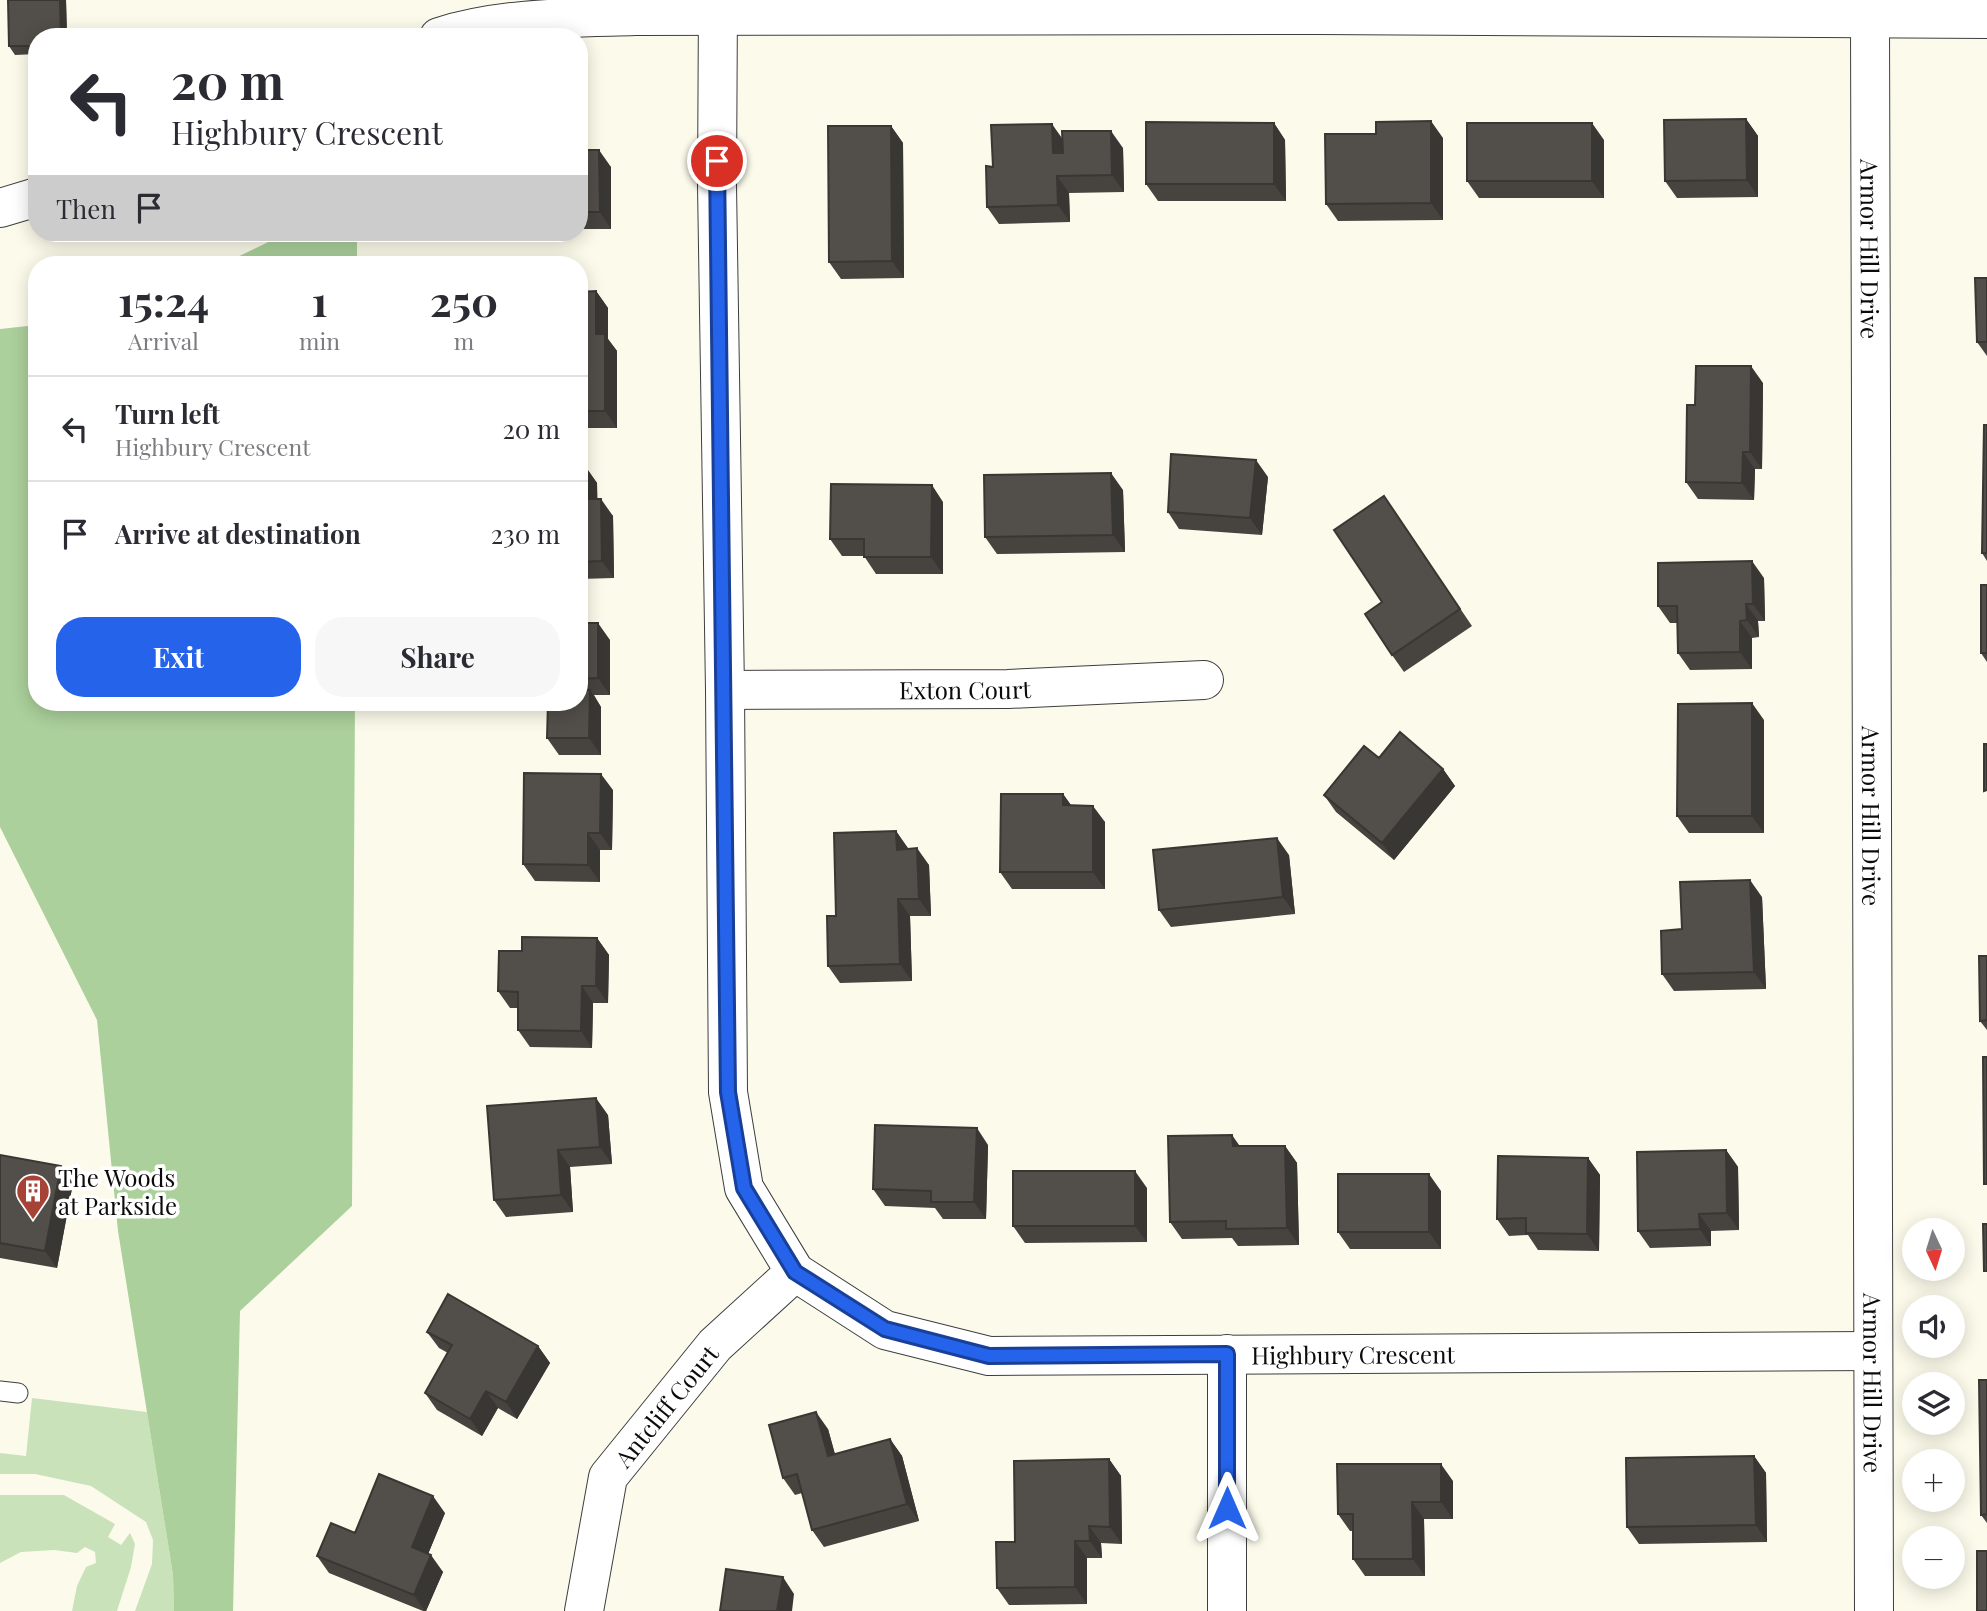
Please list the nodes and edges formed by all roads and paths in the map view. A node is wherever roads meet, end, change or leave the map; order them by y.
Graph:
1 (718, 8) edge
2 (1987, 19) edge
3 (1870, 20) junction
4 (471, 28) edge
5 (28, 200) edge
6 (0, 208) edge
7 (1203, 680) dead end
8 (725, 690) junction
9 (795, 1272) junction
10 (1873, 1350) junction
11 (1227, 1354) junction
12 (584, 1611) edge
13 (1227, 1611) edge
14 (1874, 1611) edge

1 - 3 street
1 - 4 street
1 - 8 street, Highbury Crescent
2 - 3 street
3 - 10 street, Armor Hill Drive
5 - 6 street
7 - 8 street, Exton Court
8 - 9 street, Highbury Crescent
9 - 11 street, Highbury Crescent
9 - 12 street, Antcliff Court
10 - 11 street, Highbury Crescent
10 - 14 street, Armor Hill Drive
11 - 13 street

